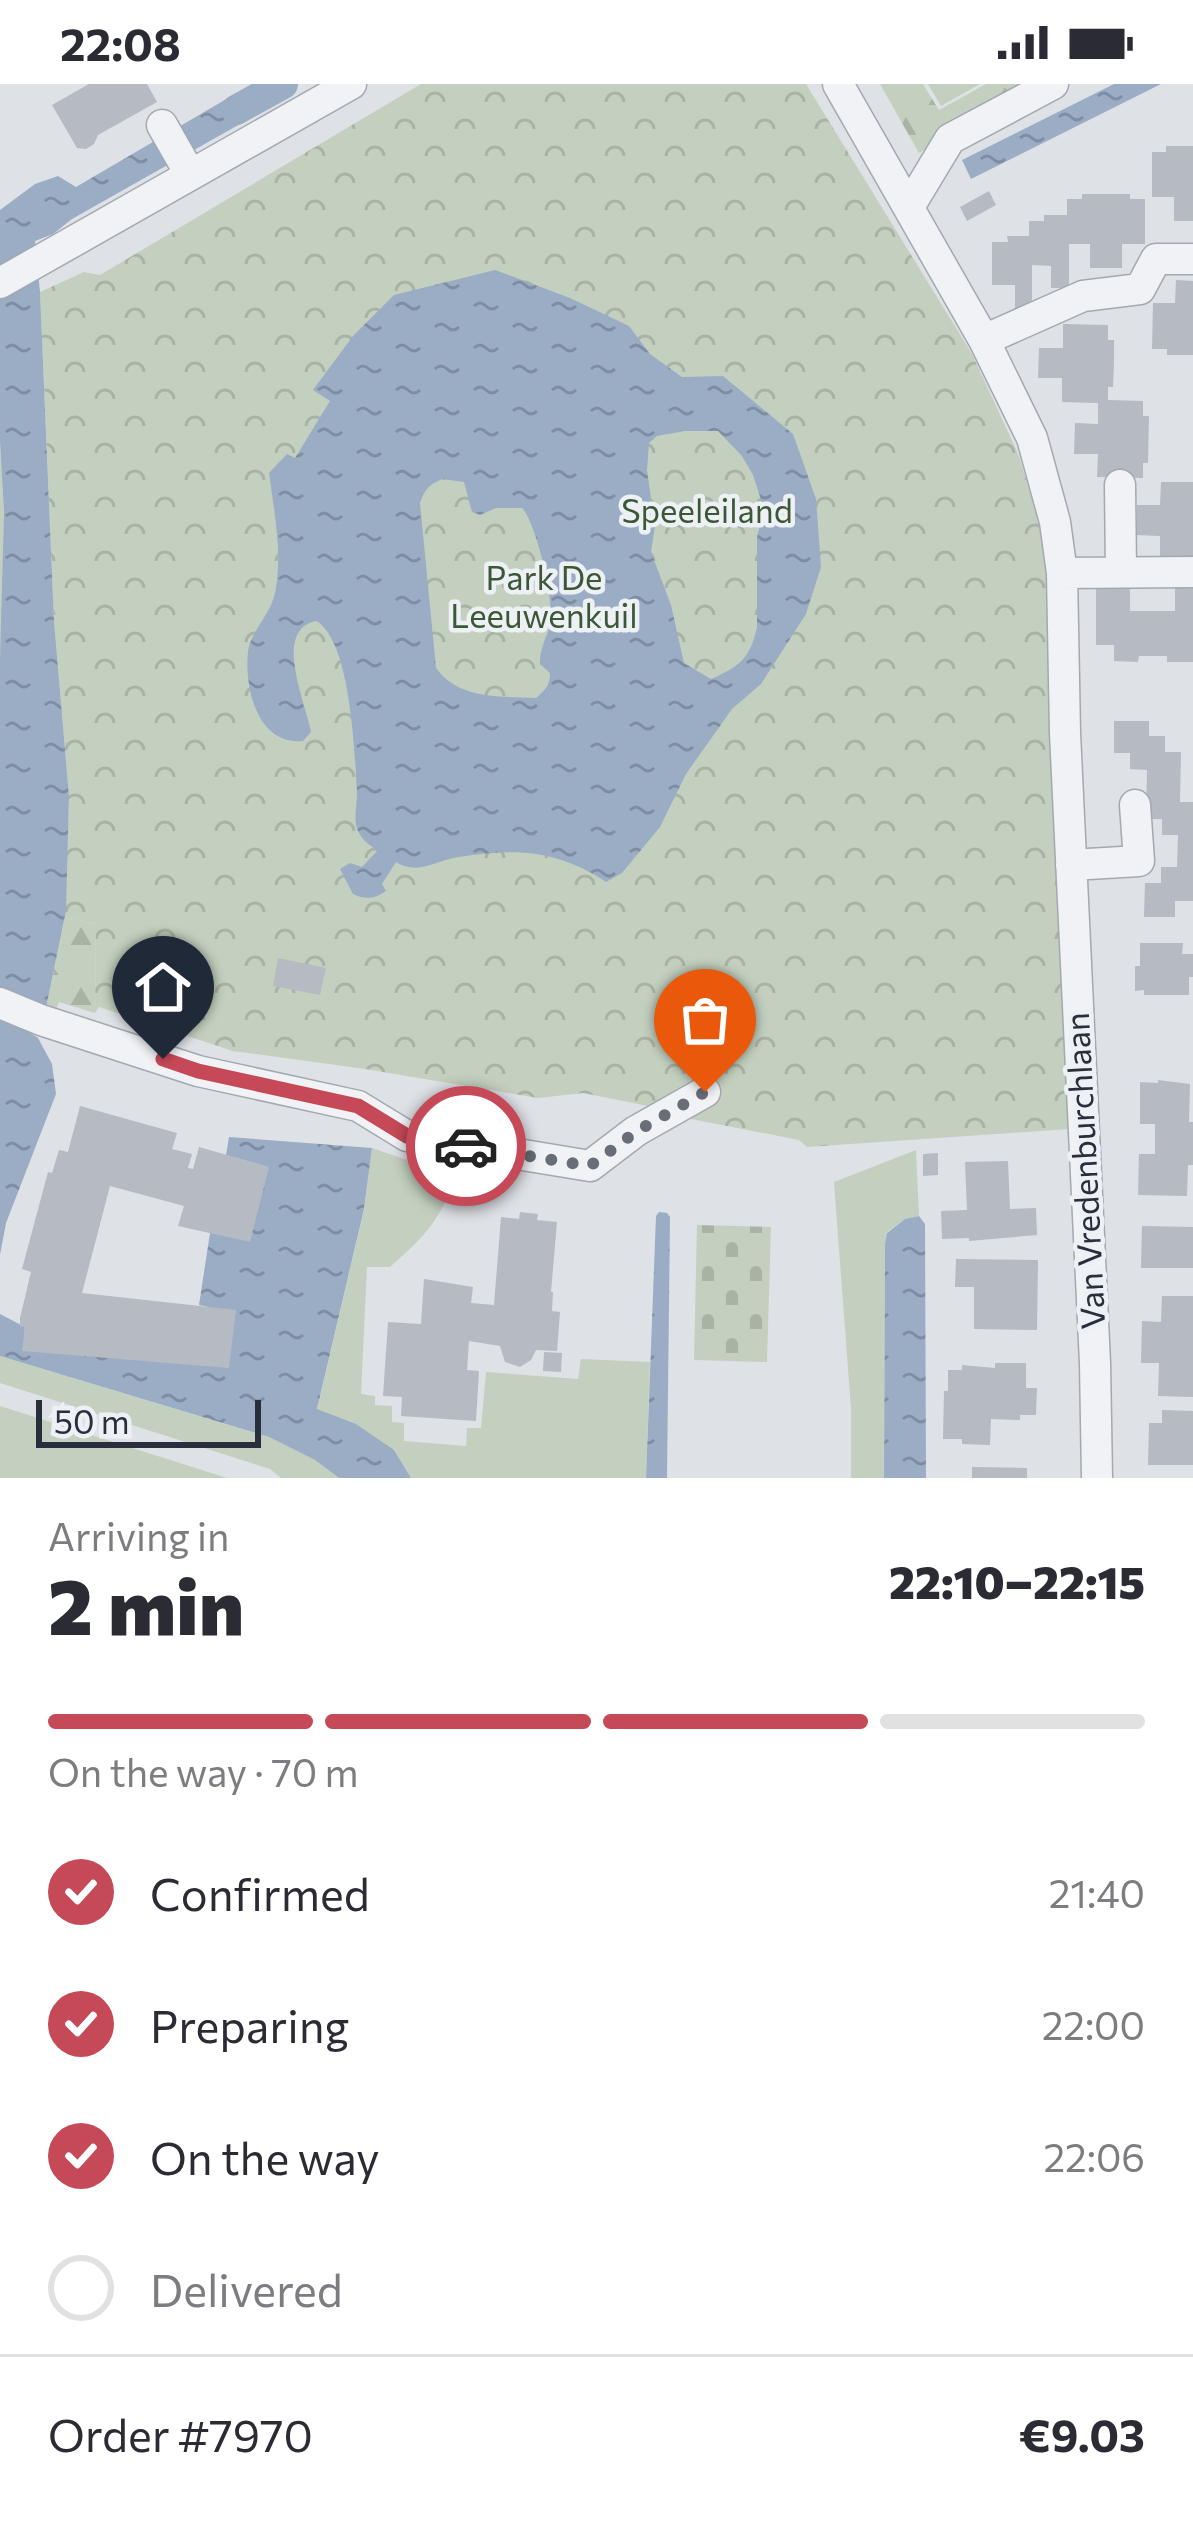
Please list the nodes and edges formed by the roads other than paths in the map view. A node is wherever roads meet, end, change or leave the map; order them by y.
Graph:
1 (351, 84) edge
2 (838, 84) edge
3 (1053, 84) edge
4 (291, 99) edge
5 (162, 125) dead end
6 (189, 173) junction
7 (909, 207) junction
8 (1193, 259) edge
9 (0, 283) edge
10 (984, 340) junction
11 (1120, 484) dead end
12 (1121, 572) junction
13 (1193, 572) edge
14 (1062, 573) junction
15 (1136, 805) dead end
16 (1071, 865) junction
17 (0, 1003) edge
18 (705, 1092) dead end
19 (1097, 1478) edge

1 - 4 street
2 - 7 street, Van Vredenburchlaan
3 - 7 street
4 - 6 street
5 - 6 street
6 - 9 street
7 - 10 street, Van Vredenburchlaan
8 - 10 street
10 - 14 street, Van Vredenburchlaan
11 - 12 street
12 - 13 street
12 - 14 street
14 - 16 street, Van Vredenburchlaan
15 - 16 street
16 - 19 street, Van Vredenburchlaan
17 - 18 street

